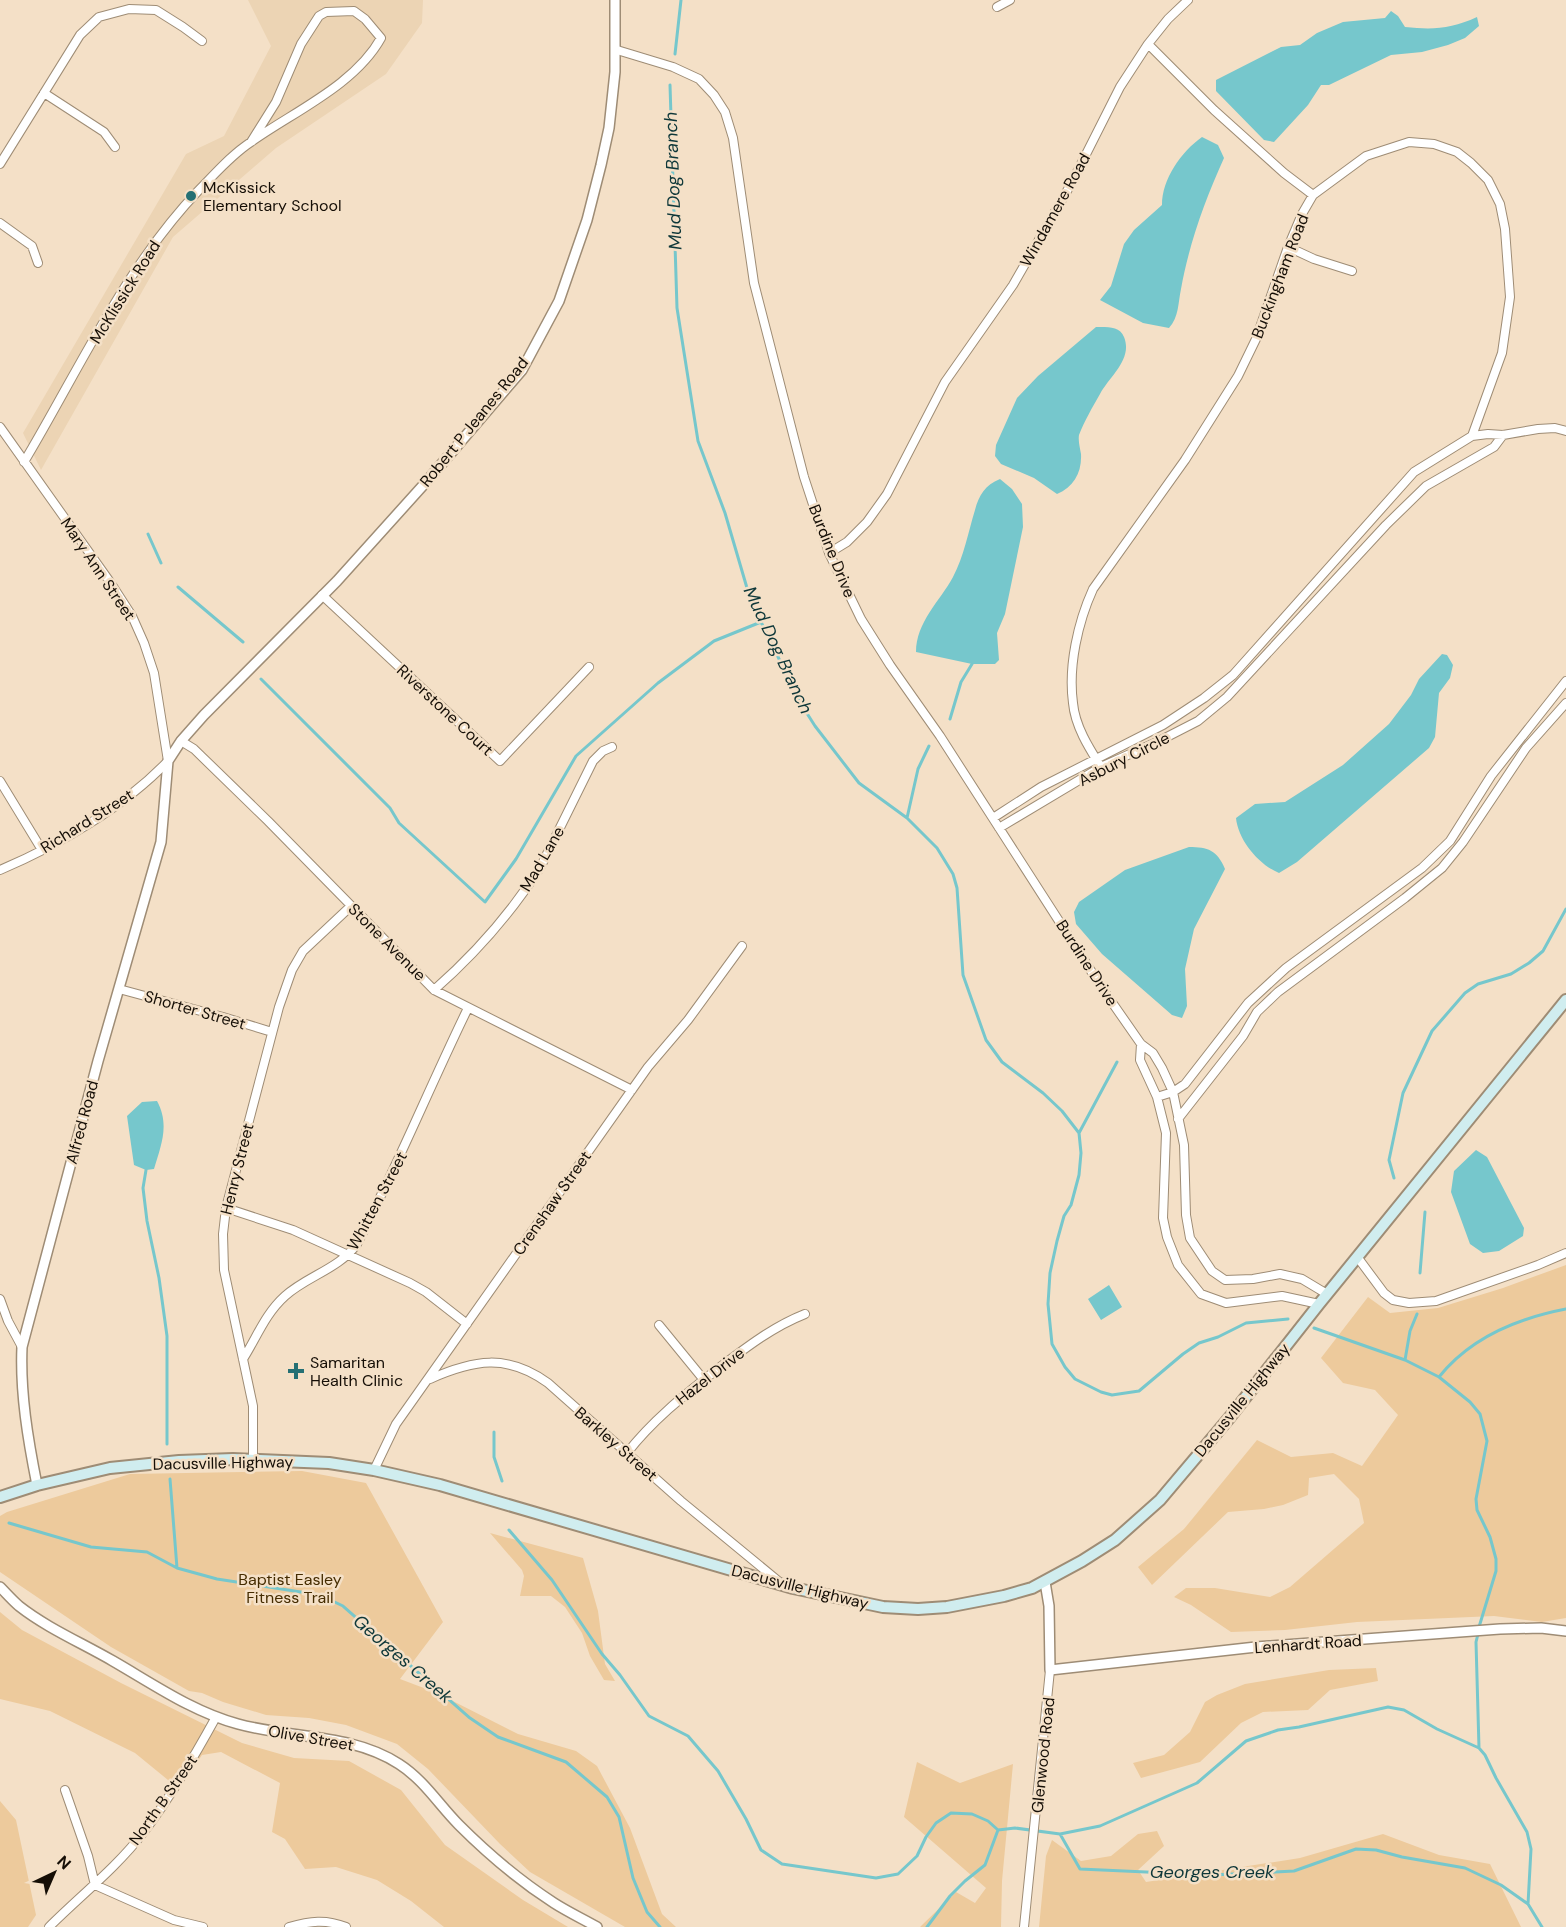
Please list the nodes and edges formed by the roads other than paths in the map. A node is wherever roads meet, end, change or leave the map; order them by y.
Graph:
1 (615, 0) edge
2 (1010, 0) edge
3 (1188, 0) edge
4 (997, 7) dead end
5 (202, 41) dead end
6 (1148, 44) junction
7 (616, 50) junction
8 (44, 93) junction
9 (250, 142) junction
10 (115, 147) dead end
11 (0, 164) edge
12 (1313, 195) junction
13 (0, 223) edge
14 (1288, 247) junction
15 (38, 263) dead end
16 (1352, 271) dead end
17 (1566, 431) edge
18 (2, 433) edge
19 (1503, 435) junction
20 (1472, 436) junction
21 (24, 462) junction
22 (1376, 515) junction
23 (1386, 525) junction
24 (829, 553) junction
25 (322, 595) junction
26 (1271, 632) junction
27 (1281, 640) junction
28 (589, 667) dead end
29 (1233, 675) junction
30 (1566, 681) edge
31 (1242, 682) junction
32 (1553, 698) junction
33 (1565, 705) edge
34 (181, 741) junction
35 (612, 747) dead end
36 (1096, 759) junction
37 (168, 761) junction
38 (1101, 767) junction
39 (0, 781) edge
40 (1484, 787) junction
41 (1495, 795) junction
42 (993, 818) junction
43 (1463, 820) junction
44 (1474, 826) junction
45 (999, 828) junction
46 (42, 850) junction
47 (0, 870) edge
48 (1418, 870) junction
49 (1426, 881) junction
50 (1376, 901) junction
51 (351, 906) junction
52 (1384, 914) junction
53 (742, 946) dead end
54 (1290, 965) junction
55 (1298, 977) junction
56 (118, 989) junction
57 (434, 990) junction
58 (1248, 1003) junction
59 (1564, 1006) edge
60 (468, 1008) junction
61 (1257, 1012) junction
62 (272, 1032) junction
63 (1141, 1044) junction
64 (632, 1090) junction
65 (1173, 1092) junction
66 (1156, 1097) junction
67 (1178, 1119) junction
68 (226, 1208) junction
69 (1566, 1253) edge
70 (349, 1256) junction
71 (1358, 1258) junction
72 (1327, 1294) junction
73 (0, 1299) edge
74 (1319, 1304) junction
75 (805, 1314) dead end
76 (467, 1324) junction
77 (659, 1325) dead end
78 (22, 1347) junction
79 (243, 1359) junction
80 (428, 1380) junction
81 (704, 1380) junction
82 (627, 1453) junction
83 (253, 1459) junction
84 (374, 1470) junction
85 (37, 1485) junction
86 (0, 1497) edge
87 (1046, 1582) junction
88 (783, 1585) junction
89 (0, 1587) edge
90 (1566, 1631) edge
91 (1050, 1670) junction
92 (216, 1717) junction
93 (65, 1790) dead end
94 (95, 1885) junction
95 (49, 1927) edge
96 (203, 1927) edge
97 (289, 1927) edge
98 (346, 1927) edge
99 (597, 1927) edge
100 (1024, 1927) edge

1 - 7 street, Robert P Jeanes Road
2 - 4 street
3 - 6 street, Windamere Road
5 - 8 street
6 - 12 street
6 - 24 street, Windamere Road
7 - 24 street, Burdine Drive
7 - 25 street, Robert P Jeanes Road
8 - 10 street
8 - 11 street
9 - 9 street, McKlissick Road
9 - 21 street, McKlissick Road
12 - 14 street, Buckingham Road
12 - 20 street, Buckingham Road
13 - 15 street
14 - 16 street
14 - 36 street, Buckingham Road
17 - 19 street, Asbury Circle
18 - 21 street, Mary Ann Street
19 - 20 street, Asbury Circle
19 - 23 street, Asbury Circle
20 - 22 street, Asbury Circle
21 - 37 street, Mary Ann Street
22 - 23 street
22 - 26 street, Asbury Circle
23 - 27 street, Asbury Circle
24 - 42 street, Burdine Drive
25 - 28 street, Riverstone Court
25 - 34 street, Robert P Jeanes Road
26 - 27 street
26 - 29 street, Asbury Circle
27 - 31 street, Asbury Circle
29 - 31 street
29 - 36 street, Asbury Circle
30 - 32 street
31 - 38 street, Asbury Circle
32 - 33 street
32 - 40 street
33 - 41 street
34 - 37 street, Robert P Jeanes Road
34 - 51 street, Stone Avenue
35 - 57 street, Mad Lane
36 - 38 street, Buckingham Road
36 - 42 street, Asbury Circle
37 - 46 street, Richard Street
37 - 56 street, Alfred Road
38 - 45 street, Asbury Circle
39 - 46 street
40 - 41 street
40 - 43 street
41 - 44 street
42 - 45 street, Burdine Drive
43 - 44 street
43 - 48 street
44 - 49 street
45 - 63 street, Burdine Drive
46 - 47 street, Richard Street
48 - 49 street
48 - 50 street
49 - 52 street
50 - 52 street
50 - 54 street
51 - 57 street, Stone Avenue
51 - 62 street, Henry Street
52 - 55 street
53 - 64 street, Crenshaw Street
54 - 55 street
54 - 58 street
55 - 61 street
56 - 62 street, Shorter Street
56 - 78 street, Alfred Road
57 - 60 street, Stone Avenue
58 - 61 street
58 - 65 street
59 - 71 main road, Dacusville Highway
60 - 64 street, Stone Avenue
60 - 70 street, Whitten Street
61 - 67 street
62 - 68 street, Henry Street
63 - 65 street, Burdine Drive
63 - 66 street, Burdine Drive
64 - 76 street, Crenshaw Street
65 - 66 street
65 - 67 street, Burdine Drive
66 - 74 street, Burdine Drive
67 - 72 street, Burdine Drive
68 - 70 street
68 - 79 street, Henry Street
69 - 71 street
70 - 76 street
70 - 79 street, Whitten Street
71 - 72 main road, Dacusville Highway
72 - 74 main road, Dacusville Highway
73 - 78 street
74 - 87 main road, Dacusville Highway
75 - 81 street, Hazel Drive
76 - 80 street, Crenshaw Street
77 - 81 street
78 - 85 street, Alfred Road
79 - 83 street, Henry Street
80 - 82 street, Barkley Street
80 - 84 street, Crenshaw Street
81 - 82 street, Hazel Drive
82 - 88 street, Barkley Street
83 - 84 main road, Dacusville Highway
83 - 85 main road, Dacusville Highway
84 - 88 main road, Dacusville Highway
85 - 86 main road, Dacusville Highway
87 - 88 main road, Dacusville Highway
87 - 91 street, Glenwood Road
89 - 92 street, Olive Street
90 - 91 street, Lenhardt Road
91 - 100 street, Glenwood Road
92 - 94 street, North B Street
92 - 99 street, Olive Street
93 - 94 street
94 - 95 street, North B Street
94 - 96 street
97 - 98 street

